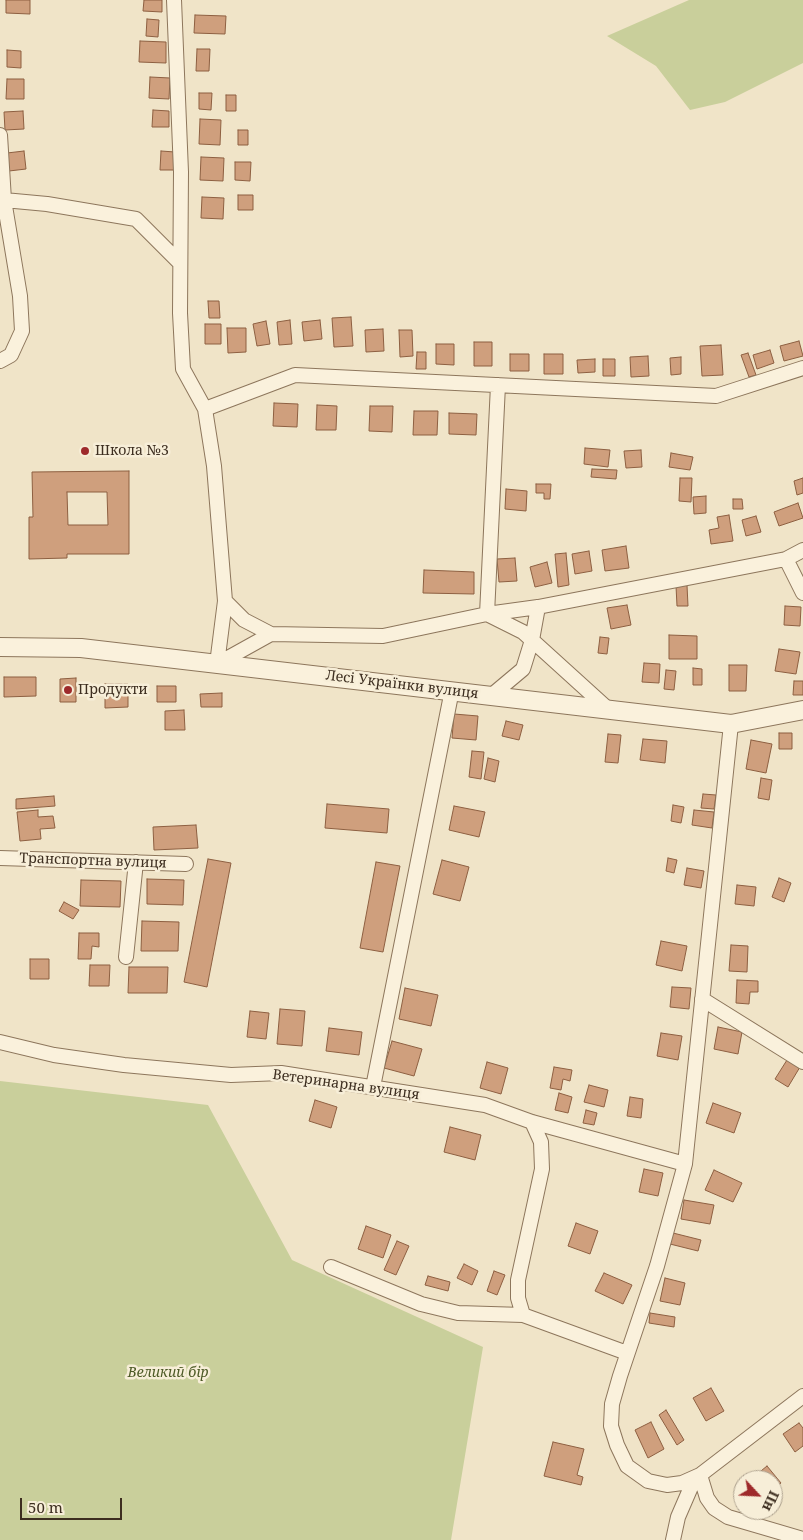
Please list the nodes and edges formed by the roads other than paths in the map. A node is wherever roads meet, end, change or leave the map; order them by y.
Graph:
1 (174, 0) edge
2 (0, 135) edge
3 (4, 200) junction
4 (180, 263) junction
5 (6, 358) edge
6 (803, 368) edge
7 (498, 385) junction
8 (205, 410) junction
9 (803, 550) edge
10 (786, 559) junction
11 (803, 592) edge
12 (225, 601) junction
13 (538, 607) junction
14 (487, 614) junction
15 (271, 634) junction
16 (532, 640) junction
17 (0, 647) edge
18 (217, 664) junction
19 (452, 690) junction
20 (492, 695) junction
21 (609, 710) junction
22 (803, 710) edge
23 (731, 724) junction
24 (0, 858) edge
25 (136, 862) junction
26 (186, 864) dead end
27 (126, 957) dead end
28 (702, 999) junction
29 (0, 1042) edge
30 (803, 1062) edge
31 (373, 1087) junction
32 (532, 1122) junction
33 (685, 1164) junction
34 (331, 1267) dead end
35 (523, 1315) junction
36 (627, 1353) junction
37 (803, 1396) edge
38 (700, 1475) junction
39 (803, 1539) edge
40 (673, 1540) edge

1 - 4 street
2 - 3 street
3 - 4 street
3 - 5 street
4 - 8 street
6 - 7 street
7 - 8 street
7 - 14 street
8 - 12 street
9 - 10 street
10 - 11 street
10 - 13 street
12 - 15 street
12 - 18 street
13 - 14 street
13 - 16 street
14 - 15 street
14 - 16 street
15 - 18 street
16 - 20 street
16 - 21 street
17 - 18 street, Лесі Українки вулиця
18 - 19 street, Лесі Українки вулиця
19 - 20 street, Лесі Українки вулиця
19 - 31 street
20 - 21 street, Лесі Українки вулиця
21 - 23 street, Лесі Українки вулиця
22 - 23 street, Лесі Українки вулиця
23 - 28 street
24 - 25 street, Транспортна вулиця
25 - 26 street, Транспортна вулиця
25 - 27 street
28 - 30 street
28 - 33 street
29 - 31 street, Ветеринарна вулиця
31 - 32 street, Ветеринарна вулиця
32 - 33 street, Ветеринарна вулиця
32 - 35 street
33 - 36 street
34 - 35 street
35 - 36 street
36 - 38 street
37 - 38 street
38 - 39 street
38 - 40 street

